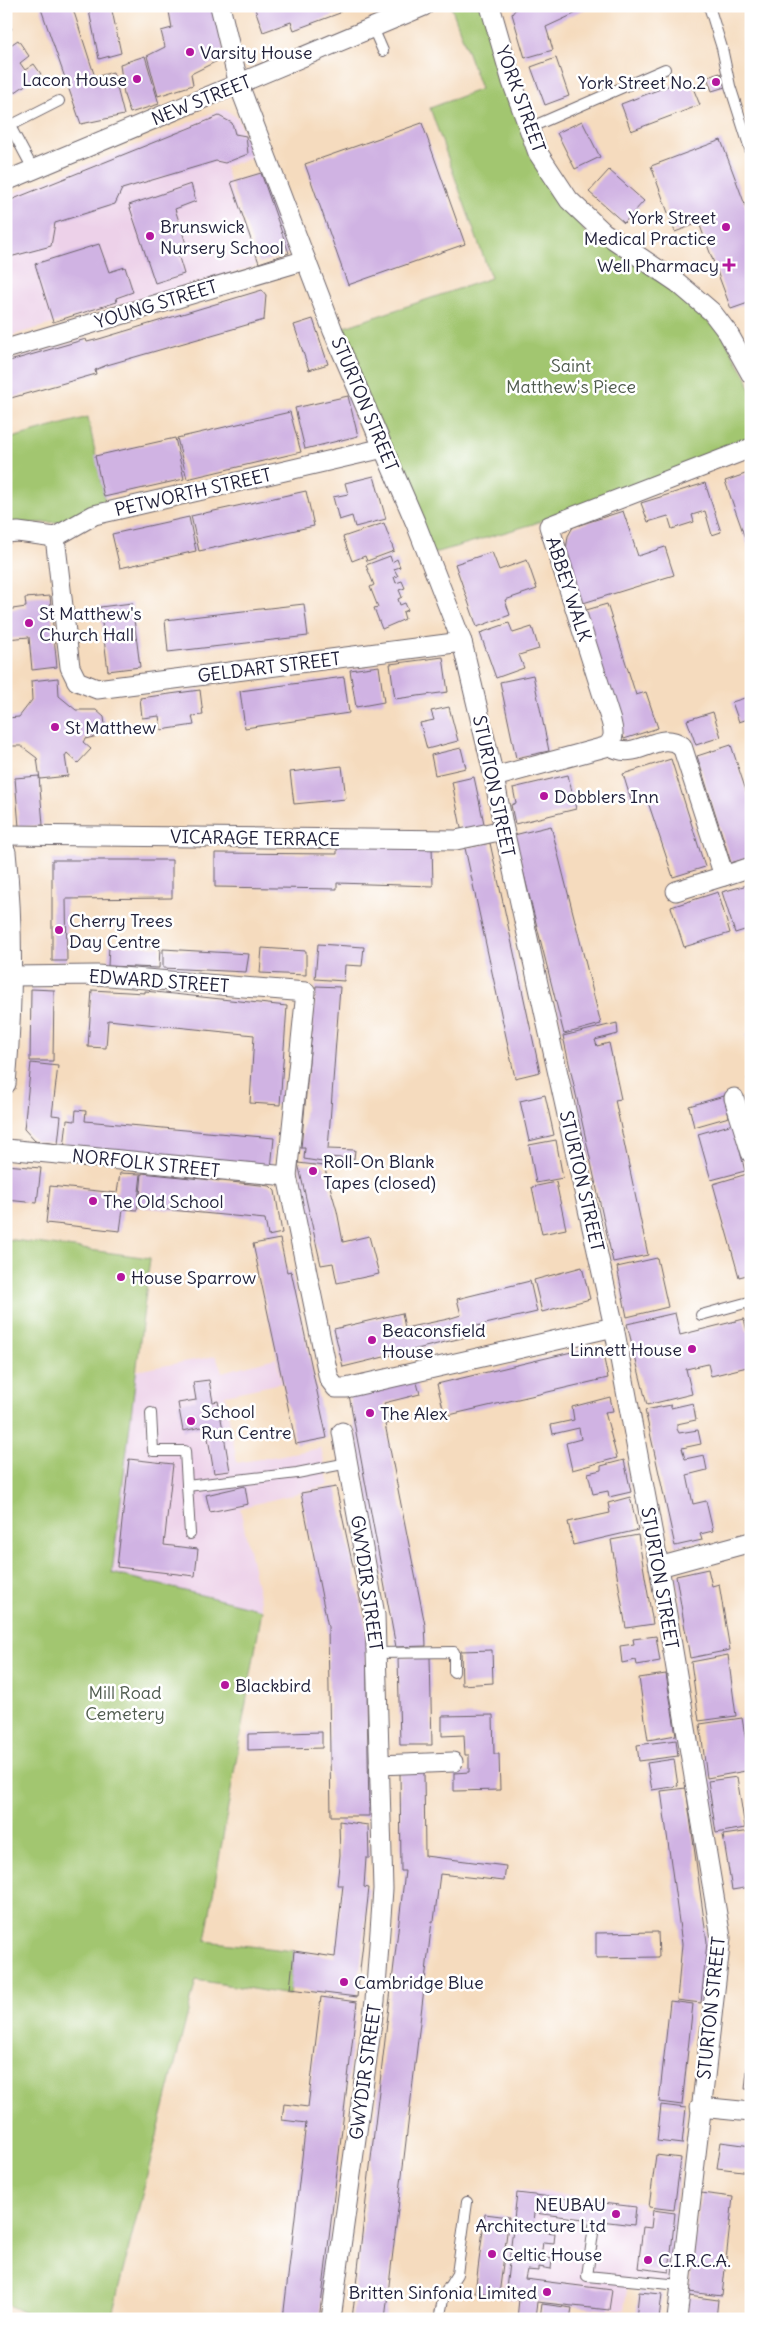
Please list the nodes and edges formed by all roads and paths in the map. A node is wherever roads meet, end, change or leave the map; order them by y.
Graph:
1 (220, 6) edge
2 (424, 6) edge
3 (490, 6) edge
4 (709, 6) edge
5 (373, 28) junction
6 (383, 51) dead end
7 (665, 69) dead end
8 (239, 84) junction
9 (59, 101) dead end
10 (8, 127) edge
11 (529, 128) junction
12 (751, 152) edge
13 (33, 169) junction
14 (6, 181) edge
15 (306, 260) junction
16 (6, 349) edge
17 (751, 374) edge
18 (384, 448) junction
19 (751, 448) edge
20 (6, 533) edge
21 (55, 537) junction
22 (462, 642) junction
23 (609, 744) junction
24 (494, 777) junction
25 (504, 830) junction
26 (6, 835) edge
27 (6, 852) edge
28 (751, 867) edge
29 (724, 876) junction
30 (676, 891) dead end
31 (9, 930) edge
32 (13, 976) junction
33 (9, 1021) edge
34 (6, 1084) edge
35 (734, 1098) dead end
36 (6, 1149) edge
37 (751, 1153) edge
38 (287, 1176) junction
39 (751, 1308) edge
40 (701, 1315) dead end
41 (614, 1327) junction
42 (151, 1413) dead end
43 (342, 1432) dead end
44 (348, 1463) junction
45 (187, 1486) junction
46 (190, 1534) dead end
47 (751, 1542) edge
48 (659, 1567) junction
49 (378, 1653) junction
50 (454, 1672) dead end
51 (453, 1762) dead end
52 (379, 1765) junction
53 (700, 2107) junction
54 (751, 2112) edge
55 (467, 2202) dead end
56 (594, 2226) dead end
57 (680, 2286) junction
58 (331, 2319) edge
59 (440, 2319) edge
60 (677, 2319) edge

1 - 8 street, STURTON STREET
2 - 5 street, NEW STREET
3 - 11 street, YORK STREET
4 - 12 lane
5 - 6 lane
5 - 8 street, NEW STREET
7 - 11 lane
8 - 13 street, NEW STREET
8 - 15 street, STURTON STREET
9 - 10 lane
10 - 13 lane
11 - 17 street, YORK STREET
13 - 14 street, NEW STREET
15 - 16 street, YOUNG STREET
15 - 18 street, STURTON STREET
18 - 21 street, PETWORTH STREET
18 - 22 street, STURTON STREET
19 - 23 street, ABBEY WALK
20 - 21 street
21 - 22 street, GELDART STREET
22 - 24 street, STURTON STREET
23 - 24 street
23 - 29 street
24 - 25 street, STURTON STREET
25 - 26 street, VICARAGE TERRACE
25 - 41 street, STURTON STREET
27 - 31 street
28 - 29 street
29 - 30 street
31 - 32 street
32 - 33 street
32 - 38 street, EDWARD STREET
33 - 34 street
35 - 37 street
36 - 38 street, NORFOLK STREET
38 - 41 street
39 - 40 lane
41 - 48 street, STURTON STREET
42 - 45 lane
43 - 44 street, GWYDIR STREET
44 - 45 lane
44 - 49 street, GWYDIR STREET
45 - 46 lane
47 - 48 street
48 - 53 street, STURTON STREET
49 - 50 lane
49 - 52 street, GWYDIR STREET
51 - 52 street
52 - 58 street, GWYDIR STREET
53 - 54 street
53 - 57 street, STURTON STREET
55 - 59 lane
56 - 57 lane
57 - 60 street, STURTON STREET

